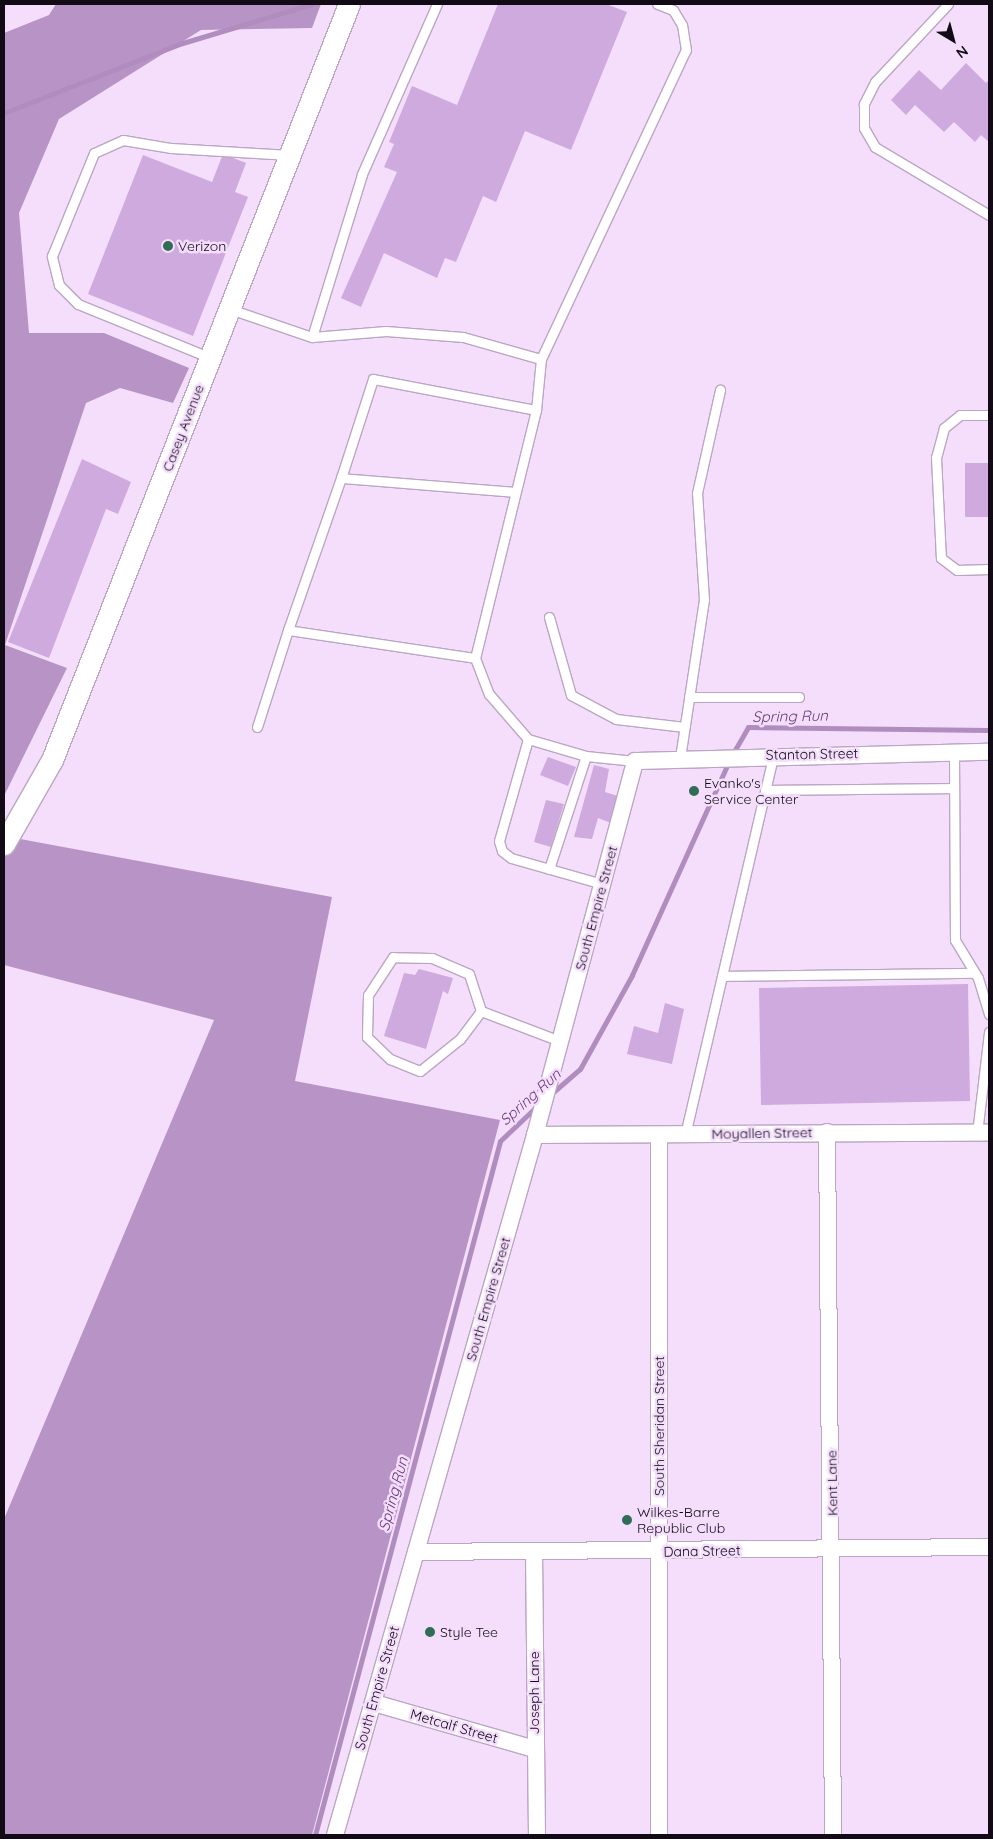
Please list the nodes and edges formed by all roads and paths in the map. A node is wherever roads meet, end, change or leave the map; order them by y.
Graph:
1 (349, 4) edge
2 (437, 4) edge
3 (657, 4) edge
4 (948, 4) edge
5 (290, 154) junction
6 (989, 215) edge
7 (230, 309) junction
8 (312, 337) junction
9 (211, 358) junction
10 (541, 359) junction
11 (720, 390) dead end
12 (536, 410) junction
13 (989, 415) edge
14 (341, 478) junction
15 (514, 492) junction
16 (989, 569) edge
17 (549, 617) dead end
18 (288, 630) junction
19 (475, 658) junction
20 (689, 697) junction
21 (799, 697) dead end
22 (257, 727) dead end
23 (684, 727) junction
24 (528, 740) junction
25 (954, 752) junction
26 (989, 752) edge
27 (774, 755) junction
28 (586, 756) junction
29 (680, 758) junction
30 (635, 761) junction
31 (954, 788) junction
32 (765, 790) junction
33 (4, 844) edge
34 (549, 869) junction
35 (602, 884) junction
36 (974, 973) junction
37 (722, 976) junction
38 (481, 1011) junction
39 (989, 1014) edge
40 (989, 1032) edge
41 (560, 1040) junction
42 (827, 1132) junction
43 (983, 1133) edge
44 (535, 1135) junction
45 (685, 1135) junction
46 (659, 1136) junction
47 (989, 1547) edge
48 (832, 1550) junction
49 (534, 1551) junction
50 (416, 1552) junction
51 (659, 1552) junction
52 (374, 1702) junction
53 (534, 1749) junction
54 (335, 1835) edge
55 (537, 1835) edge
56 (660, 1835) edge
57 (833, 1835) edge

1 - 5 street, Casey Avenue
2 - 8 lane
3 - 10 lane
4 - 6 lane
5 - 7 street, Casey Avenue
5 - 9 lane
7 - 8 lane
7 - 9 street, Casey Avenue
8 - 10 lane
9 - 33 street, Casey Avenue
10 - 12 lane
11 - 20 lane
12 - 14 lane
12 - 15 lane
13 - 16 lane
14 - 15 lane
14 - 18 lane
15 - 19 lane
17 - 23 lane
18 - 19 lane
18 - 22 lane
19 - 24 lane
20 - 21 lane
20 - 23 lane
23 - 29 lane
24 - 28 lane
24 - 34 lane
25 - 26 street, Stanton Street
25 - 27 street, Stanton Street
25 - 31 lane
27 - 29 street, Stanton Street
27 - 32 lane
28 - 30 lane
28 - 34 lane
29 - 30 street, Stanton Street
30 - 35 street, South Empire Street
31 - 32 lane
31 - 36 lane
32 - 37 lane
34 - 35 lane
35 - 41 street, South Empire Street
36 - 37 lane
36 - 39 lane
37 - 45 lane
38 - 38 lane
38 - 41 lane
40 - 43 lane
41 - 44 street, South Empire Street
42 - 43 street, Moyallen Street
42 - 45 street, Moyallen Street
42 - 48 street, Kent Lane
44 - 46 street, Moyallen Street
44 - 50 street, South Empire Street
45 - 46 street, Moyallen Street
46 - 51 street, South Sheridan Street
47 - 48 street, Dana Street
48 - 51 street, Dana Street
48 - 57 street, Kent Lane
49 - 50 street, Dana Street
49 - 51 street, Dana Street
49 - 53 street, Joseph Lane
50 - 52 street, South Empire Street
51 - 56 street, South Sheridan Street
52 - 53 street, Metcalf Street
52 - 54 street, South Empire Street
53 - 55 street, Joseph Lane

